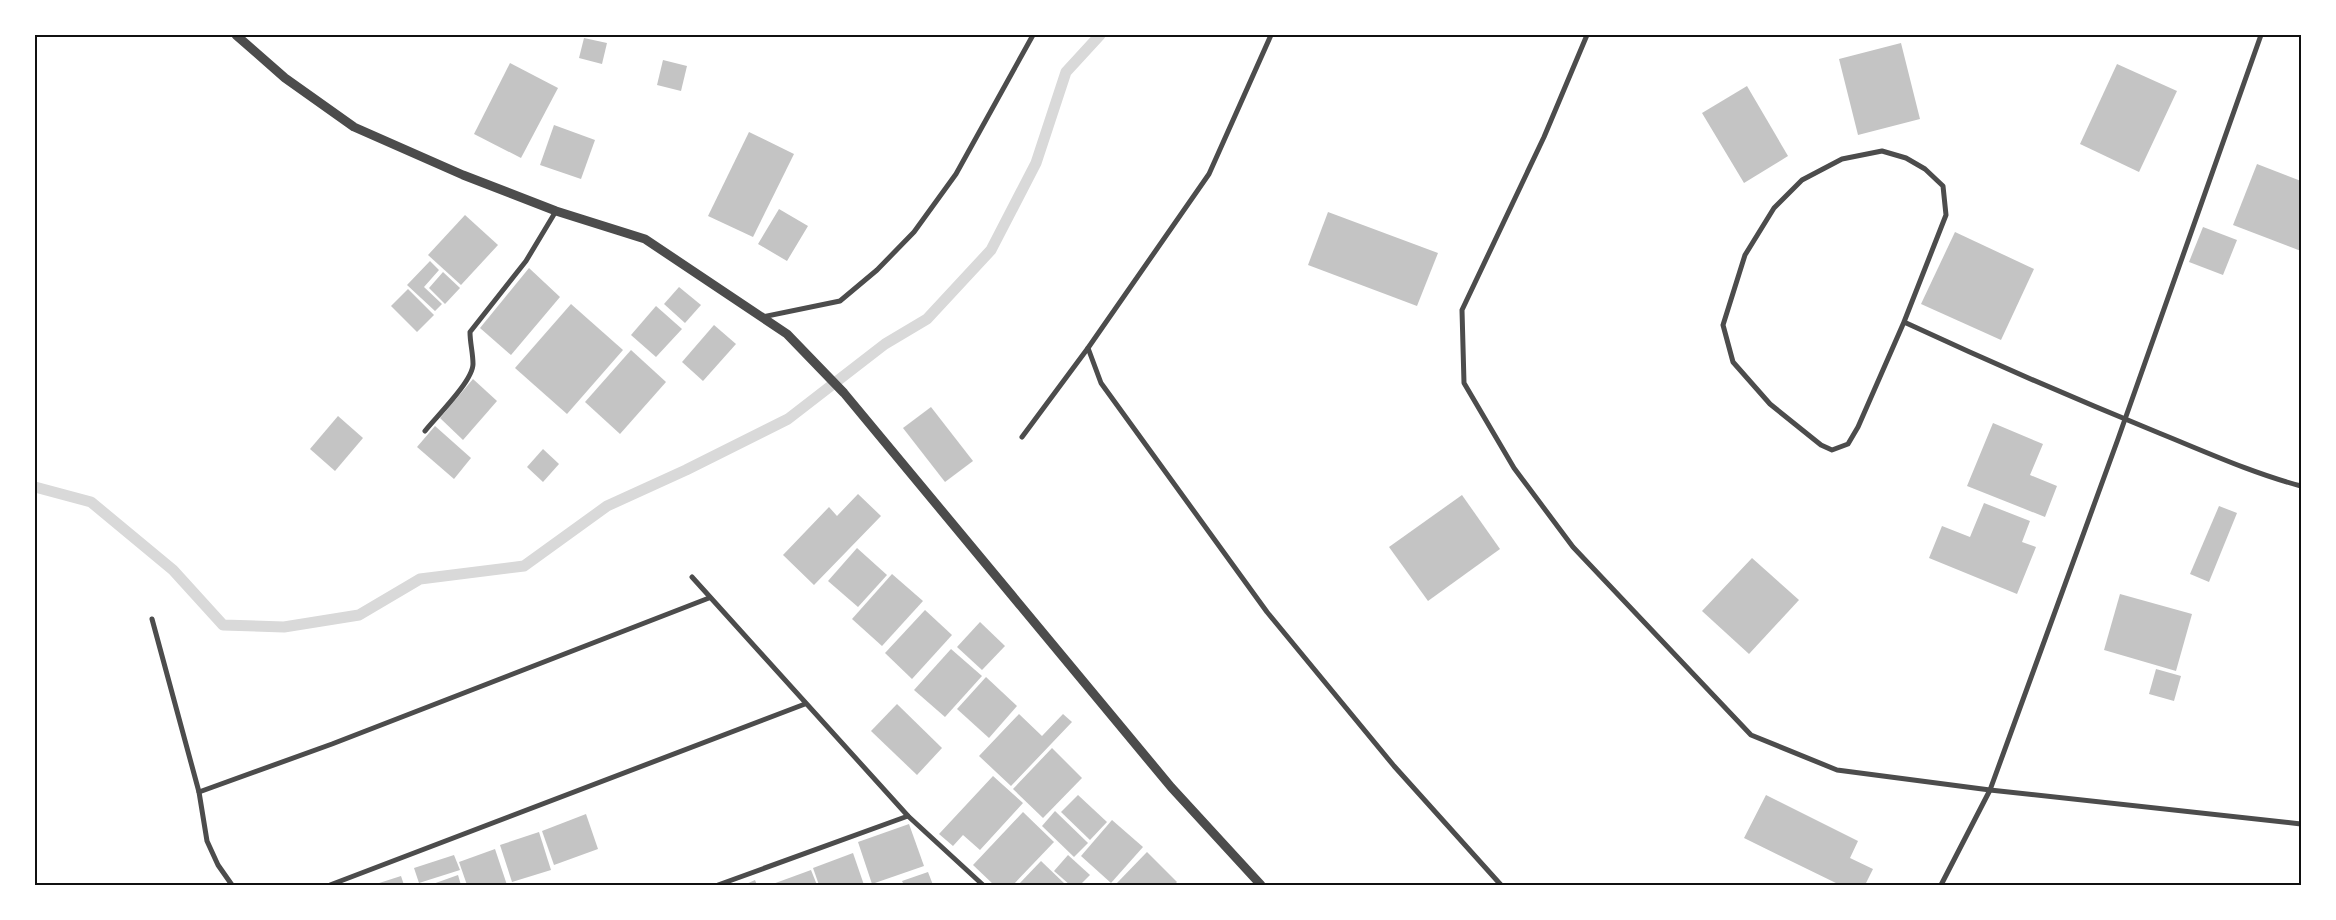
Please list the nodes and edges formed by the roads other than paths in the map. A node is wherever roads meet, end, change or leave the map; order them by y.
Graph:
1 (236, 35) edge
2 (1033, 35) edge
3 (1272, 35) edge
4 (1587, 35) edge
5 (2261, 35) edge
6 (556, 210) junction
7 (762, 317) junction
8 (1904, 322) junction
9 (1088, 348) junction
10 (2125, 419) junction
11 (425, 431) dead end
12 (1022, 437) dead end
13 (2301, 486) edge
14 (692, 577) dead end
15 (709, 598) junction
16 (152, 619) dead end
17 (805, 704) junction
18 (1990, 790) junction
19 (199, 792) junction
20 (908, 816) junction
21 (2301, 824) edge
22 (232, 885) edge
23 (330, 885) edge
24 (718, 885) edge
25 (983, 885) edge
26 (1262, 885) edge
27 (1501, 885) edge
28 (1941, 885) edge

1 - 6 street
2 - 7 street
3 - 9 street
4 - 18 street
5 - 10 street
6 - 7 street
6 - 11 street
7 - 26 street
8 - 8 street
8 - 10 street
9 - 12 street
9 - 27 street
10 - 13 street
10 - 18 street
14 - 15 street
15 - 17 street
15 - 19 street
16 - 19 street
17 - 20 street
17 - 23 street
18 - 21 street
18 - 28 street
19 - 22 street
20 - 24 street
20 - 25 street

